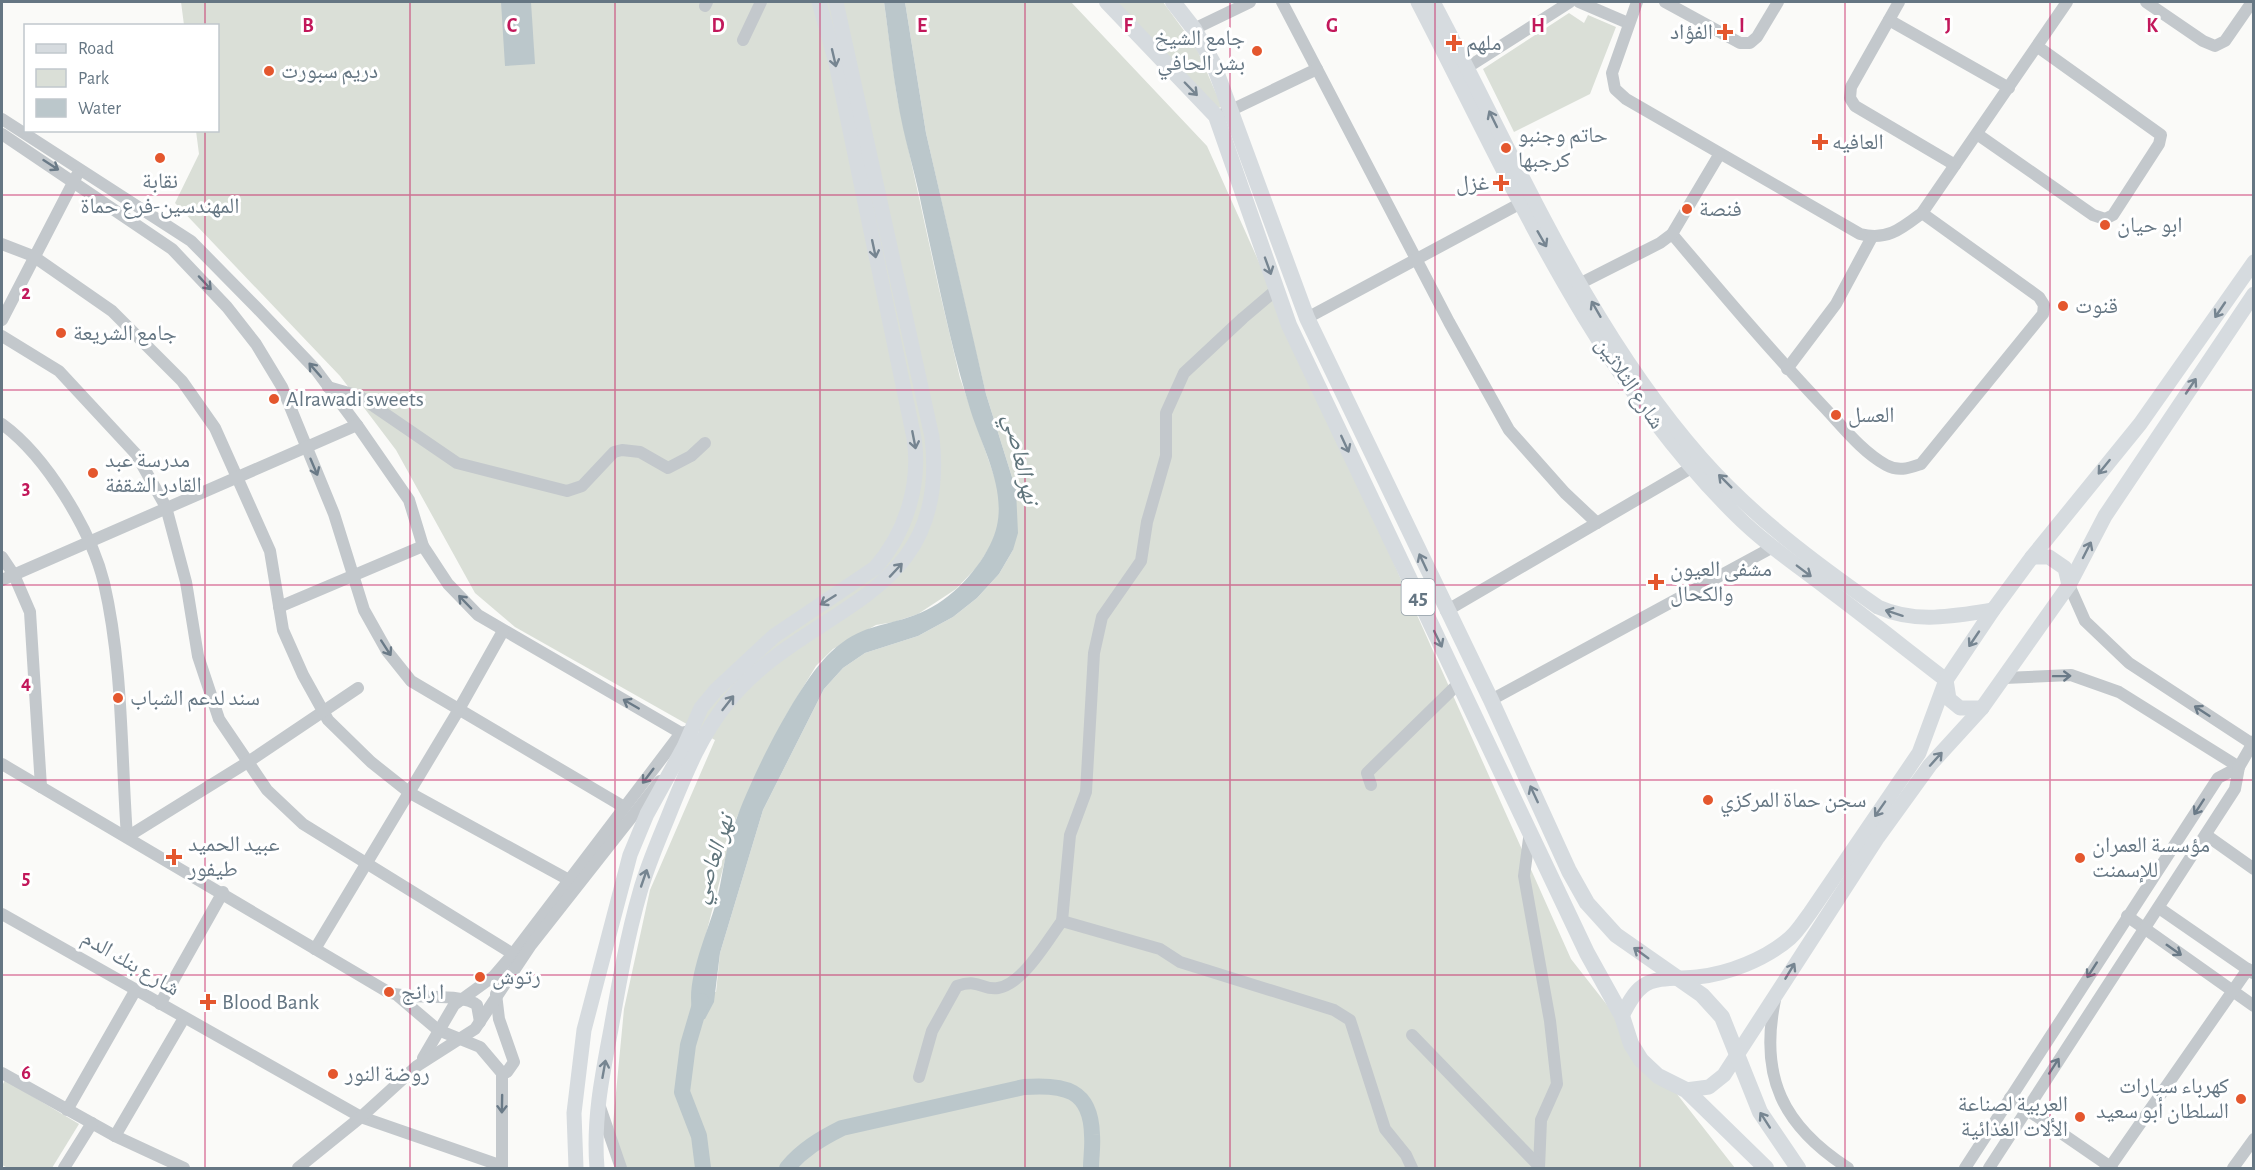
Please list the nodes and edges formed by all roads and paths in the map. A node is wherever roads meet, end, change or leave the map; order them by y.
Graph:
1 (761, 2) edge
2 (819, 2) edge
3 (836, 2) edge
4 (1107, 2) edge
5 (1173, 2) edge
6 (1250, 2) edge
7 (1282, 2) edge
8 (1418, 2) edge
9 (1432, 2) edge
10 (1570, 2) edge
11 (1579, 2) edge
12 (1637, 2) edge
13 (1665, 2) edge
14 (1778, 2) edge
15 (1899, 2) edge
16 (2146, 2) edge
17 (2253, 2) edge
18 (2063, 3) edge
19 (1889, 20) junction
20 (1628, 23) junction
21 (1194, 29) junction
22 (743, 40) dead end
23 (2038, 47) junction
24 (1468, 67) junction
25 (1317, 69) junction
26 (2009, 88) junction
27 (1224, 114) junction
28 (2, 119) edge
29 (2, 134) edge
30 (1977, 134) junction
31 (1719, 155) junction
32 (1955, 165) junction
33 (77, 175) junction
34 (1521, 203) junction
35 (1922, 213) junction
36 (1672, 234) junction
37 (1872, 237) junction
38 (2, 244) edge
39 (33, 256) junction
40 (1417, 261) junction
41 (2253, 262) edge
42 (1581, 283) junction
43 (1276, 291) junction
44 (2253, 294) edge
45 (1308, 318) junction
46 (2, 320) edge
47 (2, 336) edge
48 (1612, 349) junction
49 (1788, 369) junction
50 (328, 387) junction
51 (357, 425) junction
52 (3, 428) edge
53 (705, 443) dead end
54 (306, 447) junction
55 (1691, 468) junction
56 (236, 478) junction
57 (1748, 504) junction
58 (166, 507) junction
59 (1737, 516) junction
60 (1597, 523) junction
61 (87, 541) junction
62 (423, 546) junction
63 (1773, 547) junction
64 (2, 557) edge
65 (2032, 557) junction
66 (14, 575) junction
67 (354, 576) junction
68 (2, 580) edge
69 (2069, 585) junction
70 (279, 607) junction
71 (1994, 610) junction
72 (1446, 611) junction
73 (503, 631) junction
74 (2004, 678) junction
75 (1946, 680) junction
76 (1460, 682) junction
77 (358, 688) dead end
78 (1491, 700) junction
79 (1982, 708) junction
80 (458, 711) junction
81 (324, 712) junction
82 (692, 734) junction
83 (2252, 742) edge
84 (248, 762) junction
85 (2, 764) edge
86 (2239, 767) junction
87 (677, 775) junction
88 (1371, 785) dead end
89 (41, 787) junction
90 (410, 793) junction
91 (631, 819) junction
92 (1530, 831) junction
93 (2206, 835) junction
94 (127, 837) junction
95 (367, 864) junction
96 (2253, 870) edge
97 (569, 880) junction
98 (223, 892) junction
99 (2159, 908) junction
100 (2, 914) edge
101 (2127, 916) junction
102 (1062, 921) junction
103 (2145, 929) junction
104 (315, 949) junction
105 (513, 954) junction
106 (2251, 971) edge
107 (1676, 980) junction
108 (135, 991) junction
109 (2233, 992) junction
110 (496, 993) junction
111 (398, 996) junction
112 (1775, 996) junction
113 (461, 998) junction
114 (160, 1004) junction
115 (2253, 1006) edge
116 (1622, 1016) junction
117 (184, 1018) junction
118 (480, 1022) junction
119 (438, 1030) junction
120 (1412, 1035) dead end
121 (462, 1039) junction
122 (1736, 1056) junction
123 (417, 1066) junction
124 (2, 1073) edge
125 (502, 1073) junction
126 (919, 1077) dead end
127 (1686, 1090) junction
128 (2010, 1098) junction
129 (598, 1102) junction
130 (2026, 1109) junction
131 (67, 1110) junction
132 (361, 1117) junction
133 (92, 1123) junction
134 (115, 1136) junction
135 (2253, 1139) edge
136 (502, 1167) edge
137 (1539, 1167) edge
138 (64, 1168) edge
139 (184, 1168) edge
140 (298, 1168) edge
141 (576, 1168) edge
142 (597, 1168) edge
143 (621, 1168) edge
144 (1412, 1168) edge
145 (1766, 1168) edge
146 (1798, 1168) edge
147 (1848, 1168) edge
148 (1965, 1168) edge
149 (1989, 1168) edge
150 (2111, 1168) edge
151 (2233, 1168) edge

1 - 22 street
2 -> 82 main road
82 -> 3 main road
4 -> 27 highway, 45
5 - 21 highway, 45
6 - 21 street
7 - 25 street
8 - 34 main road, شارع الثلاثين
9 - 24 main road
10 - 24 street
11 - 20 street
12 - 20 street
13 - 14 street
15 - 19 street
16 - 17 street
18 - 23 street
19 - 26 street
19 - 32 street
20 - 31 street
21 - 27 highway, 45
23 - 26 street
23 - 30 street
42 -> 24 main road
25 - 27 street
25 - 40 street
26 - 30 street
27 -> 43 highway, 45
27 - 45 highway, 45
28 - 33 street
29 -> 33 street
30 - 32 street
31 - 36 street
31 - 37 street
32 - 35 street
33 - 39 street
50 -> 33 street
33 -> 54 street
34 - 40 street
34 -> 48 main road, شارع الثلاثين
35 - 37 street
35 - 49 street
36 - 42 street
36 - 49 street
37 - 49 street
38 - 39 street
39 - 46 street
39 - 56 street
40 - 45 street
40 - 60 street
41 -> 65 main road
48 -> 42 main road
43 -> 76 highway, 45
43 - 102 street
69 -> 44 main road
72 -> 45 highway, 45
47 - 58 street
48 - 55 main road, شارع الثلاثين
57 -> 48 main road
50 - 51 street
50 - 53 street
51 - 54 street
51 - 62 street
52 - 61 street
54 - 56 street
54 -> 67 street
55 - 59 main road, شارع الثلاثين
55 - 60 street
56 - 58 street
56 - 70 street
57 - 59 main road
71 -> 57 main road
58 - 61 street
58 - 84 street
59 - 63 main road, شارع الثلاثين
60 - 72 street
61 - 66 street
61 - 94 street
62 - 67 street
73 -> 62 street
63 -> 75 main road, شارع الثلاثين
63 - 78 street
64 - 66 street
65 - 69 main road
65 - 71 main road
66 - 68 street
66 - 89 street
67 - 70 street
67 -> 80 street
69 - 74 main road
83 -> 69 street
70 - 81 street
71 -> 75 main road
72 - 78 highway, 45
73 - 80 street
82 -> 73 street
74 - 79 main road
74 -> 86 street
75 - 79 main road
75 -> 107 main road
76 - 88 street
76 - 92 highway, 45
77 - 81 street
107 -> 78 highway, 45
112 -> 79 main road
80 - 90 street
80 - 91 street
81 - 84 street
81 - 90 street
82 - 87 main road
82 -> 91 street
83 - 86 street
84 - 94 street
84 - 95 street
85 - 89 street
86 - 93 street
86 -> 101 street
87 - 91 main road
129 -> 87 main road
89 - 94 street
90 - 95 street
90 - 97 street
91 - 97 street
91 - 110 street
91 - 141 main road
92 - 116 highway, 45
92 - 137 street
93 - 96 street
93 - 99 street
94 - 98 street
95 - 104 street
95 - 105 street
97 - 105 street
98 - 104 street
98 - 114 street
99 - 103 street
99 - 106 street
100 - 108 street, شارع بنك الدم
101 - 103 street
101 -> 128 street
102 - 126 street
102 - 144 street
103 -> 109 street
130 -> 103 street
104 - 111 street
105 - 113 street
106 - 109 street
107 - 116 main road
107 - 122 highway, 45
108 - 114 street, شارع بنك الدم
108 - 131 street
109 - 115 street
109 - 150 street
110 - 118 street
110 - 125 street
111 - 113 street
111 - 119 street
112 - 122 main road
112 - 147 street
113 - 118 street
113 - 119 street
114 - 117 street, شارع بنك الدم
116 - 127 highway, 45
117 - 132 street, شارع بنك الدم
117 - 134 street
118 - 121 street
119 - 121 street
119 - 123 street
120 - 137 street
121 - 123 street
121 - 125 street
122 - 127 main road
146 -> 122 highway, 45
123 - 132 street
124 - 131 street
125 -> 136 street
127 - 145 highway, 45
128 - 130 street
128 - 148 street
129 - 142 main road
129 - 143 street
130 - 149 street
130 - 150 street
131 - 133 street
132 - 136 street, شارع بنك الدم
132 - 140 street
133 - 134 street
133 - 138 street
134 - 139 street
135 - 151 street

